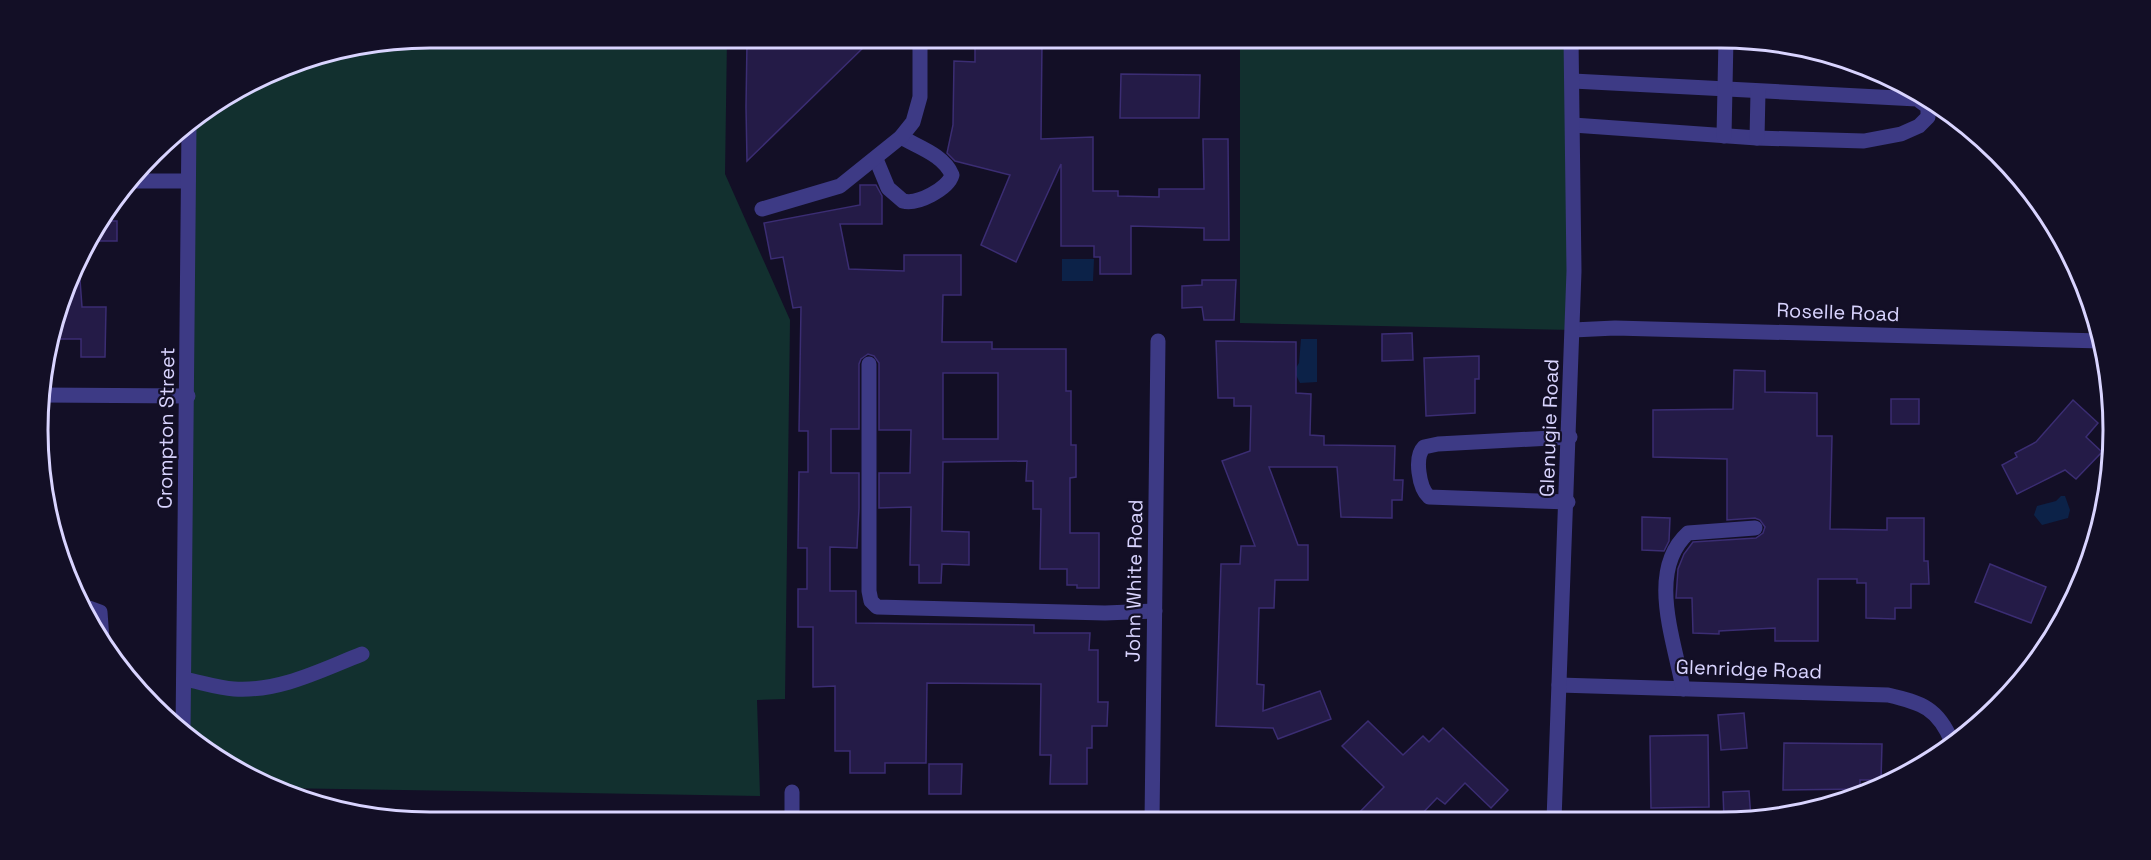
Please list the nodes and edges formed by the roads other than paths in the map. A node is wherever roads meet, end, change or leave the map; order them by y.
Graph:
1 (920, 48) edge
2 (1571, 48) edge
3 (1726, 48) edge
4 (1573, 81) junction
5 (1726, 90) junction
6 (1758, 92) junction
7 (1912, 99) edge
8 (1928, 109) edge
9 (1573, 125) junction
10 (189, 134) edge
11 (1724, 136) junction
12 (901, 138) junction
13 (1757, 138) junction
14 (876, 159) junction
15 (140, 181) edge
16 (188, 181) junction
17 (762, 208) dead end
18 (1573, 330) junction
19 (1158, 341) dead end
20 (2092, 341) edge
21 (869, 364) dead end
22 (50, 395) edge
23 (188, 396) junction
24 (1570, 436) junction
25 (1568, 502) junction
26 (1755, 528) dead end
27 (93, 609) edge
28 (1155, 611) junction
29 (101, 624) edge
30 (362, 654) dead end
31 (184, 679) junction
32 (1558, 685) junction
33 (1683, 688) junction
34 (183, 721) edge
35 (1949, 736) edge
36 (792, 792) dead end
37 (792, 812) edge
38 (1152, 812) edge
39 (1554, 812) edge

1 - 12 street
2 - 4 street, Glenugie Road
3 - 5 street
4 - 5 street
4 - 9 street, Glenugie Road
5 - 6 street
5 - 11 street
6 - 7 street
6 - 13 street
8 - 13 street
9 - 11 street
9 - 18 street, Glenugie Road
10 - 16 street, Crompton Street
11 - 13 street
12 - 14 street
12 - 14 street
14 - 17 street
15 - 16 street
16 - 23 street, Crompton Street
18 - 20 street, Roselle Road
18 - 24 street, Glenugie Road
19 - 28 street, John White Road
21 - 28 street
22 - 23 street
23 - 31 street, Crompton Street
24 - 25 street, Glenugie Road
24 - 25 street
25 - 32 street, Glenugie Road
26 - 33 street
27 - 29 street
28 - 38 street, John White Road
30 - 31 street
31 - 34 street, Crompton Street
32 - 33 street, Glenridge Road
32 - 39 street, Glenugie Road
33 - 35 street, Glenridge Road
36 - 37 street

